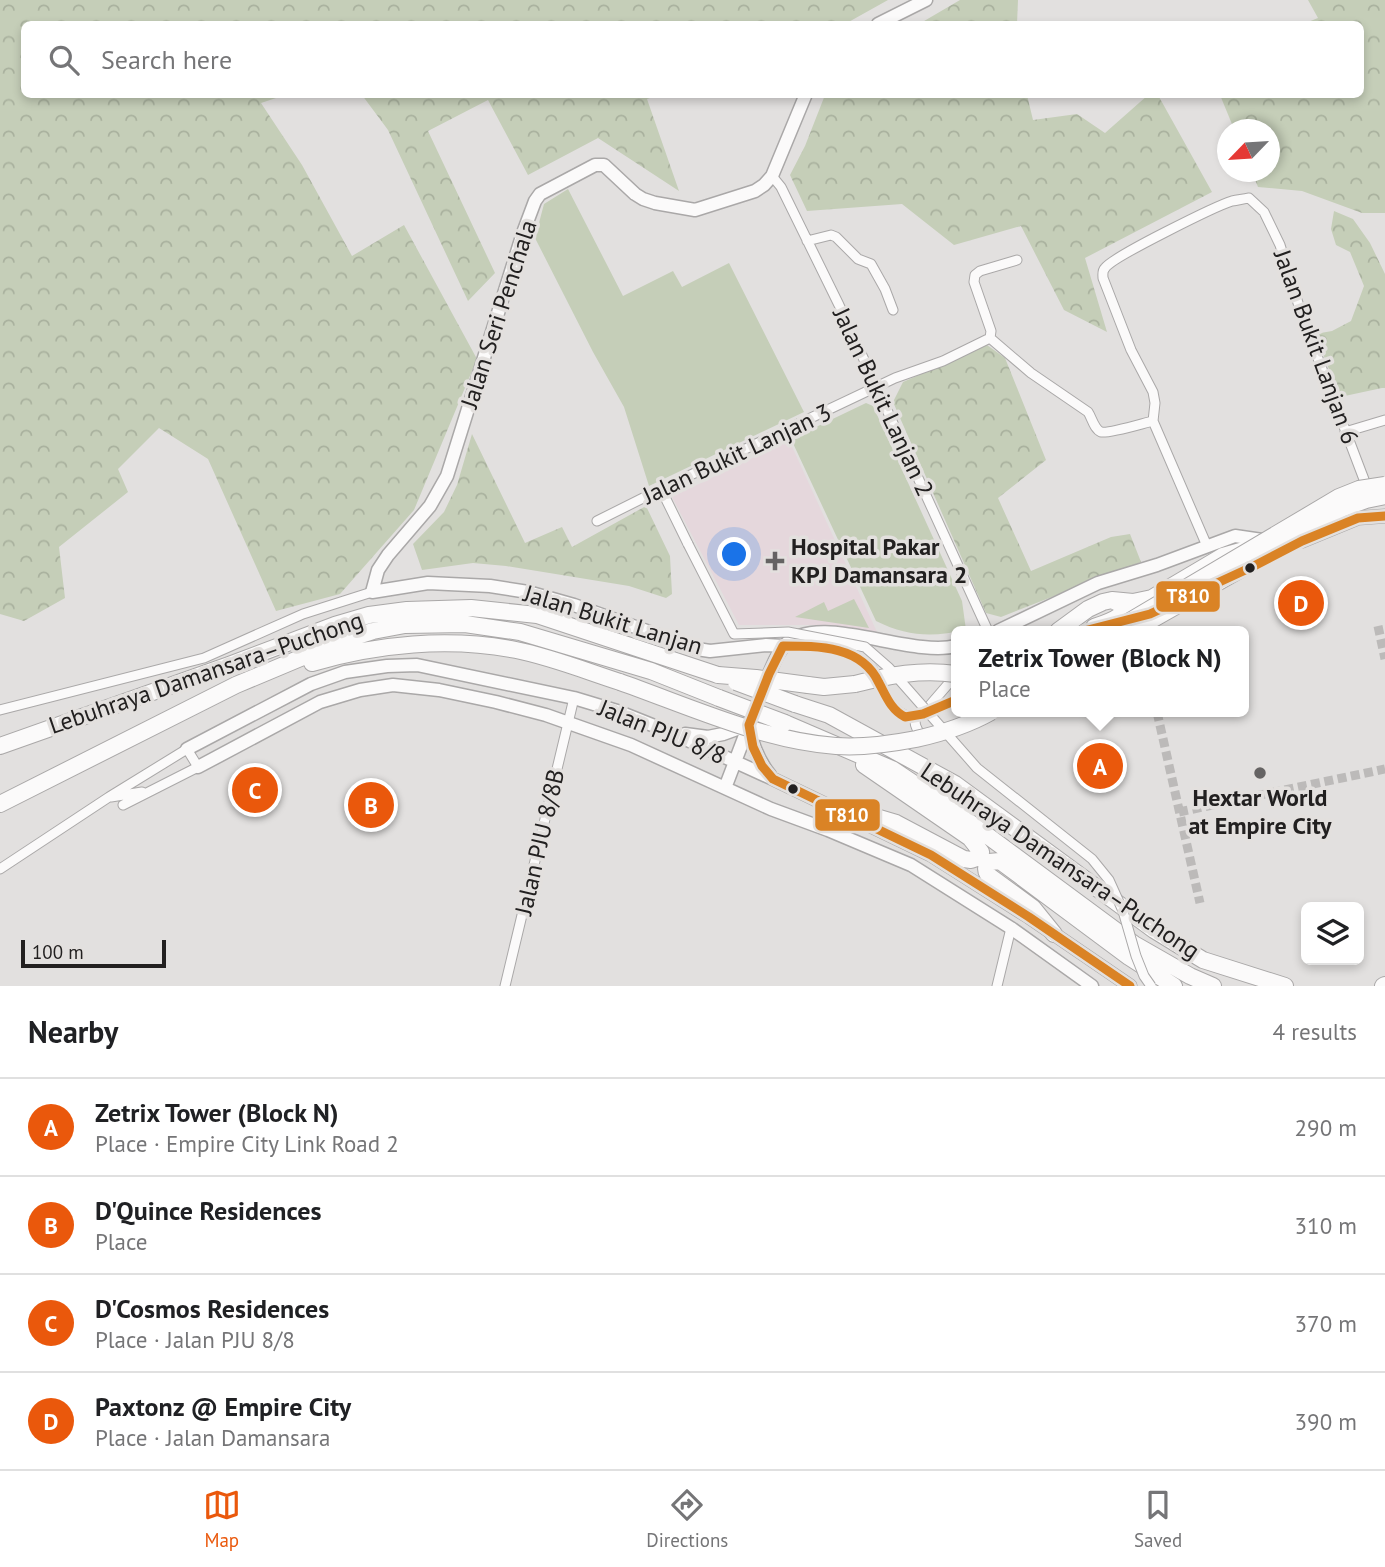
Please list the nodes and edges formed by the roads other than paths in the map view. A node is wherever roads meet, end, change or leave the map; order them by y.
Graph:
1 (926, 0) edge
2 (884, 21) edge
3 (804, 98) edge
4 (772, 176) junction
5 (807, 241) junction
6 (1017, 260) dead end
7 (893, 310) dead end
8 (990, 338) junction
9 (877, 388) junction
10 (1385, 420) edge
11 (1153, 421) junction
12 (1345, 432) junction
13 (1385, 485) edge
14 (661, 489) junction
15 (1381, 500) edge
16 (1385, 516) edge
17 (597, 521) dead end
18 (1303, 541) joint
19 (1275, 542) junction
20 (1207, 546) junction
21 (372, 592) junction
22 (1112, 600) junction
23 (986, 626) edge
24 (1008, 626) edge
25 (1065, 626) edge
26 (1098, 626) edge
27 (1106, 626) edge
28 (1121, 626) edge
29 (1142, 626) edge
30 (864, 642) junction
31 (783, 646) junction
32 (951, 649) edge
33 (846, 653) junction
34 (873, 670) dead end
35 (769, 674) dead end
36 (951, 674) edge
37 (718, 675) junction
38 (951, 681) edge
39 (236, 685) junction
40 (881, 686) dead end
41 (574, 698) junction
42 (951, 702) edge
43 (951, 708) edge
44 (0, 710) edge
45 (919, 715) junction
46 (981, 717) edge
47 (750, 721) junction
48 (568, 723) junction
49 (940, 727) junction
50 (672, 733) junction
51 (925, 740) dead end
52 (827, 741) junction
53 (0, 746) edge
54 (187, 749) junction
55 (735, 761) junction
56 (162, 765) junction
57 (198, 766) junction
58 (773, 779) junction
59 (725, 788) junction
60 (154, 789) junction
61 (133, 794) junction
62 (109, 797) junction
63 (0, 804) edge
64 (843, 813) junction
65 (995, 841) junction
66 (0, 869) edge
67 (1073, 915) junction
68 (1011, 928) junction
69 (1054, 934) junction
70 (505, 986) edge
71 (998, 986) edge
72 (1092, 986) edge
73 (1130, 986) edge
74 (1151, 986) edge
75 (1174, 986) edge
76 (1213, 986) edge
77 (1285, 986) edge

1 - 2 street
3 - 4 street
4 - 5 street, Jalan Bukit Lanjan 2
4 - 21 street, Jalan Seri Penchala
5 - 7 street
5 - 9 street, Jalan Bukit Lanjan 2
6 - 8 street
8 - 9 street, Jalan Bukit Lanjan 3
8 - 11 street
9 - 14 street, Jalan Bukit Lanjan 3
9 - 23 street, Jalan Bukit Lanjan 2
10 - 12 street
11 - 12 street, Jalan Bukit Lanjan 6
11 - 20 street
12 - 15 street, Jalan Bukit Lanjan 6
13 - 28 highway, bridge
14 - 17 street, Jalan Bukit Lanjan 3
14 - 30 street, bridge
15 - 19 street
15 - 29 highway, bridge
16 - 18 street
18 - 27 street
19 - 20 street
19 - 22 highway
20 - 24 street
21 - 31 street, Jalan Bukit Lanjan
21 - 44 street, Jalan Bukit Lanjan
22 - 25 highway
22 - 26 highway
30 - 31 street, Jalan Bukit Lanjan
30 - 32 street, Jalan Bukit Lanjan
30 - 33 street
30 - 49 street, bridge
31 - 33 street
31 - 35 street
33 - 34 street
36 - 37 highway, bridge
37 - 53 highway, Lebuhraya Damansara–Puchong
37 - 77 highway, Lebuhraya Damansara–Puchong, bridge
38 - 45 street
39 - 46 highway, bridge
39 - 52 highway, Lebuhraya Damansara–Puchong, bridge
39 - 63 highway, Lebuhraya Damansara–Puchong
40 - 45 street
41 - 48 street, Jalan PJU 8/8B
41 - 50 street, Jalan PJU 8/8
41 - 54 street, Jalan PJU 8/8
42 - 45 street
43 - 49 street
45 - 51 street
47 - 50 street
47 - 55 street
47 - 58 street
48 - 57 street, Jalan PJU 8/8
48 - 59 street, Jalan PJU 8/8
48 - 70 street, Jalan PJU 8/8B
49 - 74 street, bridge
50 - 55 street, Jalan PJU 8/8
52 - 64 highway
52 - 65 highway, Lebuhraya Damansara–Puchong
54 - 56 street, Jalan PJU 8/8
54 - 57 street
55 - 58 street, Jalan PJU 8/8
55 - 59 street
56 - 61 street
56 - 62 street
57 - 60 street, Jalan PJU 8/8
58 - 64 street, Jalan PJU 8/8
59 - 68 street, Jalan PJU 8/8
60 - 61 street
60 - 61 street, Jalan PJU 8/8
61 - 62 street
62 - 66 street
64 - 69 street, Jalan PJU 8/8
65 - 67 highway
65 - 76 highway, Lebuhraya Damansara–Puchong
67 - 69 highway
67 - 75 highway
68 - 71 street
68 - 72 street, Jalan PJU 8/8
69 - 73 street, Jalan PJU 8/8

